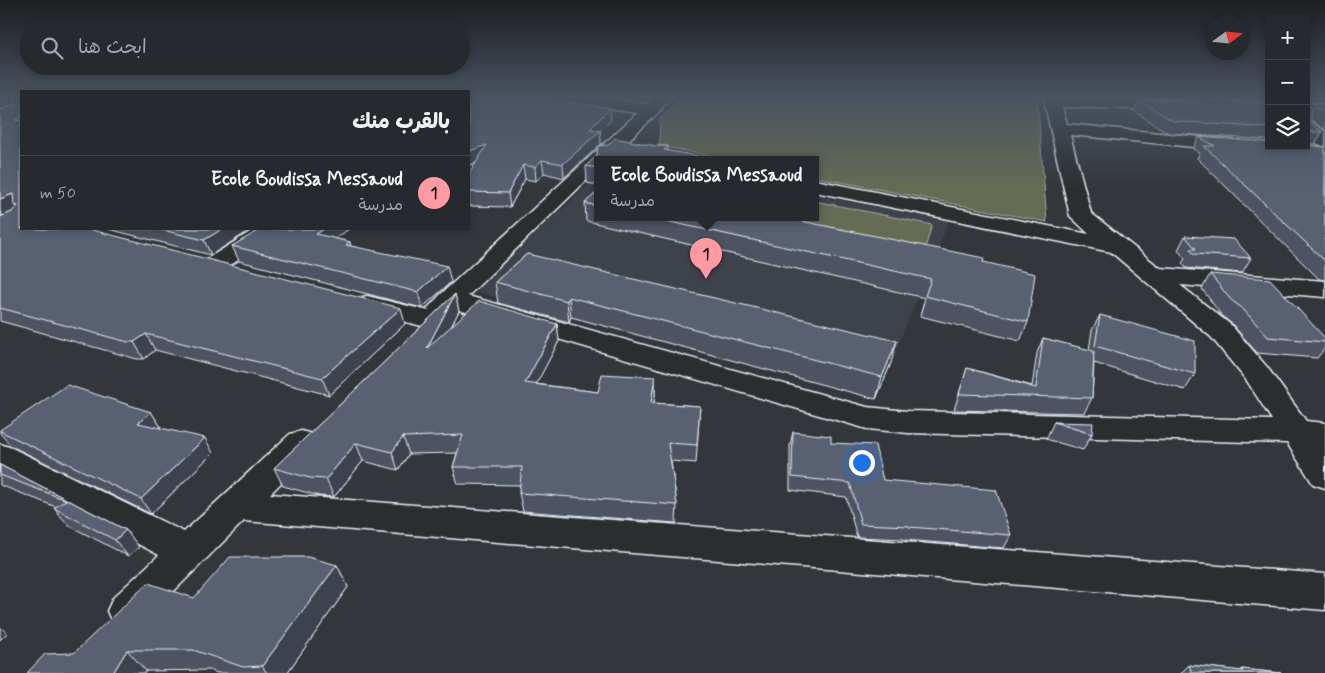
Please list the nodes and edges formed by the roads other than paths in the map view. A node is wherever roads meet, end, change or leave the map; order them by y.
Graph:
1 (636, 127) edge
2 (1059, 128) joint
3 (1310, 129) edge
4 (1325, 141) edge
5 (1256, 146) edge
6 (1305, 150) edge
7 (1325, 152) edge
8 (610, 156) edge
9 (594, 170) edge
10 (819, 187) edge
11 (268, 230) edge
12 (1118, 247) junction
13 (242, 272) edge
14 (1152, 275) junction
15 (1325, 289) edge
16 (345, 298) edge
17 (450, 299) junction
18 (430, 320) junction
19 (408, 341) edge
20 (322, 423) edge
21 (1296, 432) junction
22 (1325, 435) edge
23 (0, 457) edge
24 (1325, 475) edge
25 (236, 506) junction
26 (189, 552) junction
27 (1325, 592) edge
28 (105, 633) edge

1 - 8 street
2 - 5 street
2 - 12 street
3 - 4 street
6 - 7 street
9 - 17 street
10 - 12 street
11 - 13 street
12 - 14 street
14 - 15 street
14 - 21 street
16 - 18 street
17 - 18 street
17 - 21 street
18 - 19 street
20 - 25 street
21 - 22 street
21 - 24 street
23 - 26 street
25 - 26 street
25 - 27 street
26 - 28 street

